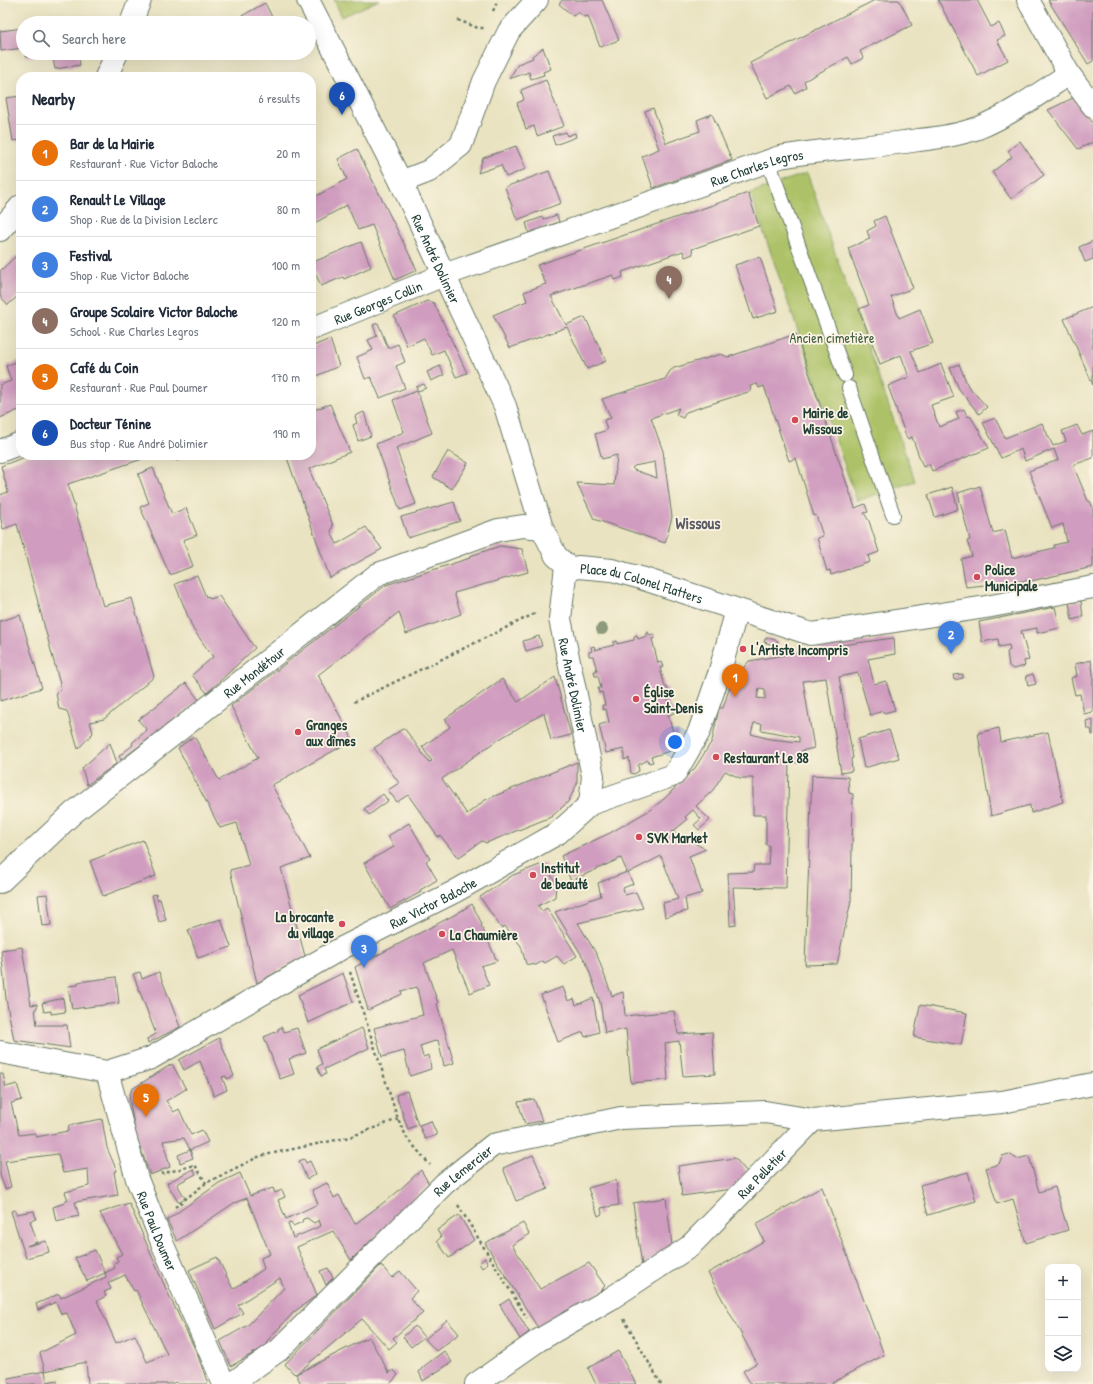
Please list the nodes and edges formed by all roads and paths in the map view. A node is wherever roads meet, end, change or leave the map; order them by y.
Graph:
1 (140, 0) edge
2 (308, 0) edge
3 (537, 0) edge
4 (1028, 0) edge
5 (134, 16) edge
6 (458, 20) dead end
7 (486, 28) dead end
8 (114, 60) edge
9 (108, 72) edge
10 (1069, 74) junction
11 (1093, 106) edge
12 (768, 161) junction
13 (401, 182) junction
14 (16, 212) edge
15 (0, 230) edge
16 (444, 275) junction
17 (316, 327) edge
18 (16, 445) edge
19 (0, 451) edge
20 (893, 514) dead end
21 (542, 528) junction
22 (566, 566) junction
23 (1093, 587) edge
24 (561, 607) junction
25 (737, 610) junction
26 (354, 702) dead end
27 (590, 804) junction
28 (0, 882) edge
29 (342, 948) junction
30 (0, 1052) edge
31 (107, 1072) junction
32 (1093, 1084) edge
33 (398, 1119) junction
34 (813, 1120) junction
35 (158, 1174) dead end
36 (206, 1183) junction
37 (445, 1183) junction
38 (168, 1212) dead end
39 (610, 1299) junction
40 (539, 1340) junction
41 (224, 1384) edge
42 (231, 1384) edge
43 (476, 1384) edge
44 (661, 1384) edge

1 - 5 street
2 - 13 street, Rue André Dolimier
3 - 13 street
4 - 10 street
6 - 7 path
8 - 9 street
10 - 11 street
10 - 12 street, Rue Charles Legros
12 - 16 street, Rue Charles Legros
12 - 20 lane
13 - 16 street, Rue André Dolimier
14 - 15 street
16 - 17 street, Rue Georges Collin
16 - 21 street, Rue André Dolimier
18 - 19 street
21 - 22 street, Place du Colonel Flatters
21 - 28 street, Rue Mondétour
22 - 24 street, Rue André Dolimier
22 - 25 street, Place du Colonel Flatters
23 - 25 street, Place du Colonel Flatters
24 - 26 path
24 - 27 street, Rue André Dolimier
25 - 27 street, Rue Victor Baloche
27 - 29 street, Rue Victor Baloche
29 - 31 street, Rue Victor Baloche
29 - 33 path
30 - 31 street, Rue Victor Baloche
31 - 41 street, Rue Paul Doumer
32 - 34 street
33 - 36 path
33 - 37 path
34 - 37 street, Rue Lemercier
34 - 39 street, Rue Pelletier
35 - 36 path
36 - 38 path
37 - 40 path
37 - 42 street, Rue Lemercier
39 - 40 street, Rue Pelletier
39 - 44 path
40 - 43 street, Rue Pelletier

